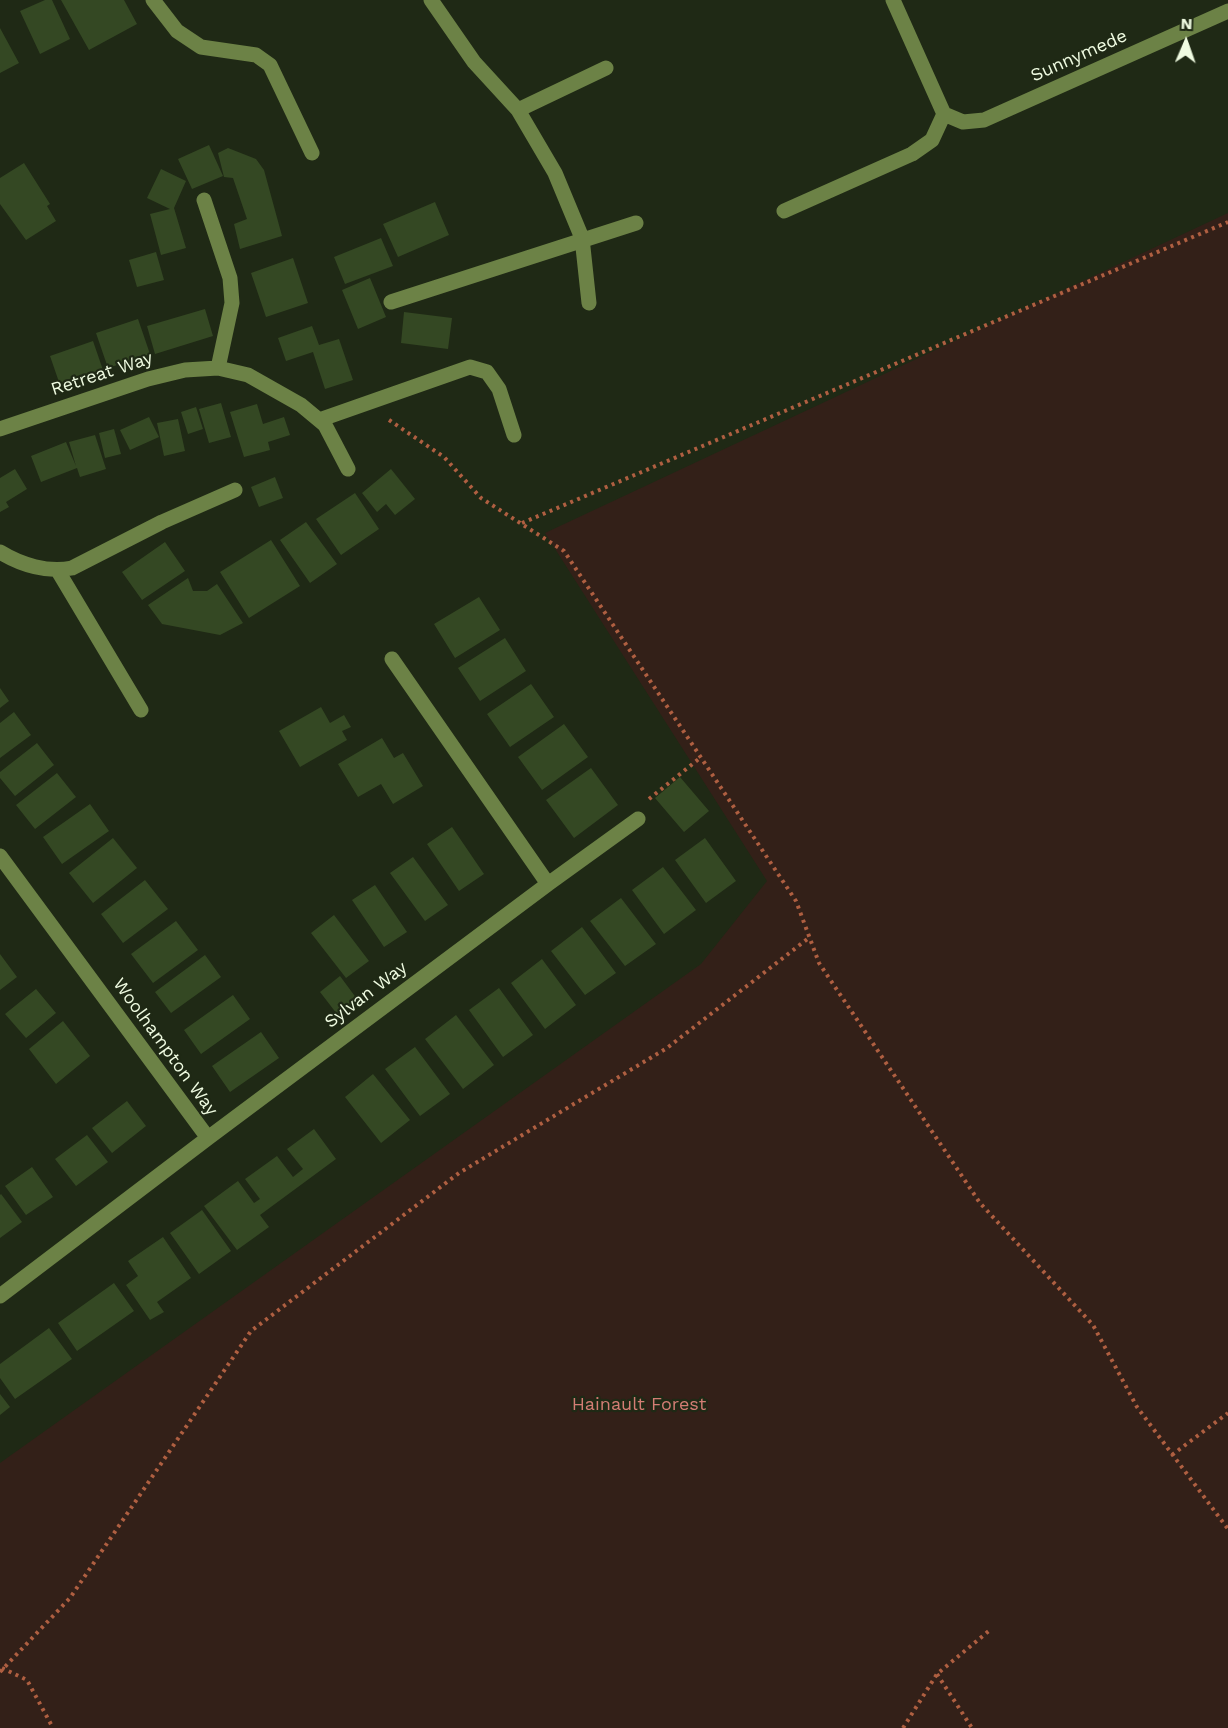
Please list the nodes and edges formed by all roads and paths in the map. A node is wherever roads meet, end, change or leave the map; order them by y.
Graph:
1 (153, 0) edge
2 (431, 0) edge
3 (893, 0) edge
4 (1228, 11) edge
5 (606, 68) dead end
6 (518, 110) junction
7 (944, 114) junction
8 (312, 153) dead end
9 (204, 200) dead end
10 (784, 211) dead end
11 (1228, 222) edge
12 (636, 223) dead end
13 (582, 238) junction
14 (391, 302) dead end
15 (589, 303) dead end
16 (218, 368) junction
17 (387, 418) dead end
18 (322, 423) junction
19 (0, 429) edge
20 (514, 435) dead end
21 (348, 469) dead end
22 (235, 490) dead end
23 (522, 524) junction
24 (0, 552) edge
25 (58, 571) junction
26 (392, 660) dead end
27 (141, 710) dead end
28 (700, 759) junction
29 (638, 819) joint
30 (0, 856) edge
31 (548, 884) junction
32 (810, 937) junction
33 (208, 1138) junction
34 (0, 1296) edge
35 (1228, 1413) edge
36 (1172, 1455) junction
37 (1228, 1529) edge
38 (990, 1630) dead end
39 (1, 1670) edge
40 (937, 1674) junction
41 (53, 1728) edge
42 (903, 1728) edge
43 (972, 1728) edge

1 - 8 street
2 - 6 street
3 - 7 street
4 - 7 street, Sunnymede
5 - 6 street
6 - 13 street
7 - 10 street
9 - 16 street
11 - 23 path
12 - 13 street
13 - 14 street
13 - 15 street
16 - 18 street, Retreat Way
16 - 19 street, Retreat Way
17 - 23 path
18 - 20 street
18 - 21 street
22 - 25 street
23 - 28 path
24 - 25 street
25 - 27 street
26 - 31 street
28 - 29 path
28 - 32 path
29 - 31 street, Sylvan Way
30 - 33 street, Woolhampton Way
31 - 33 street, Sylvan Way
32 - 36 path
32 - 39 path
33 - 34 street, Woolhampton Way
35 - 36 path
36 - 37 path
38 - 40 path
39 - 41 path
40 - 42 path
40 - 43 path

